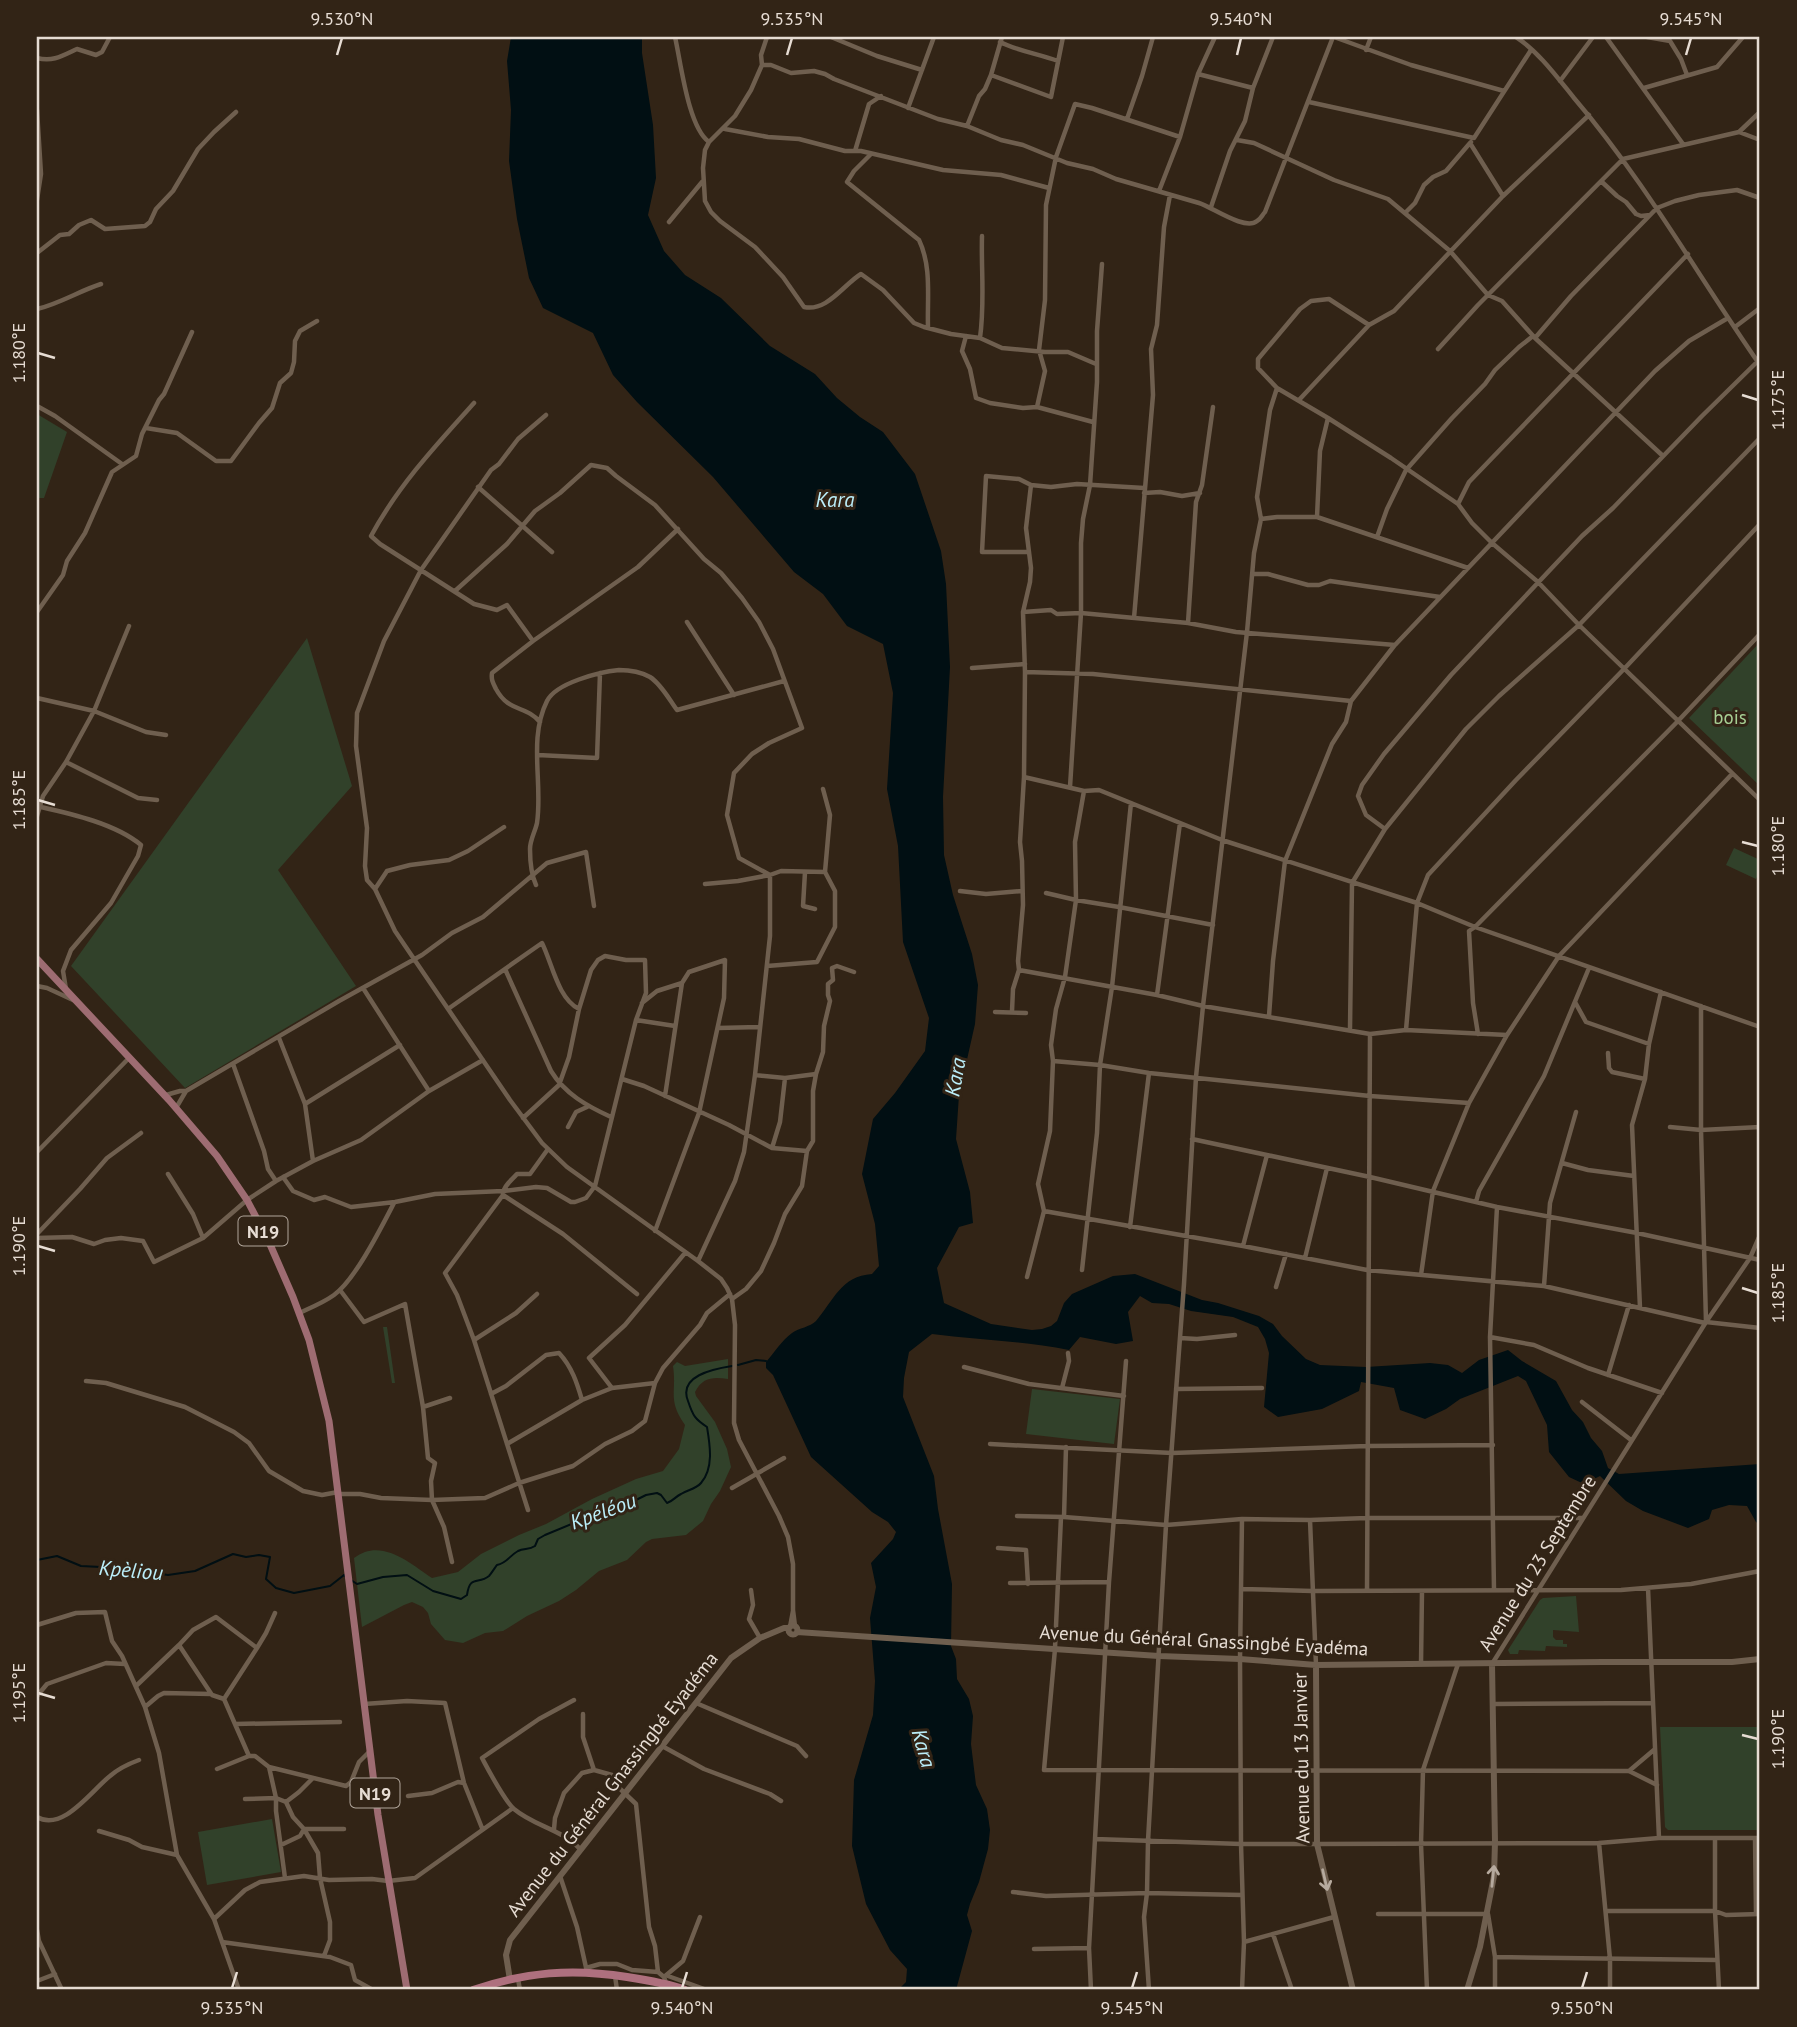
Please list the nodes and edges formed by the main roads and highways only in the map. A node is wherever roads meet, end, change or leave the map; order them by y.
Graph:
1 (37, 959) edge
2 (1760, 1659) edge
3 (1492, 1664) junction
4 (1316, 1665) junction
5 (514, 1979) junction
6 (486, 1988) edge
7 (407, 1990) edge
8 (473, 1990) edge
9 (685, 1990) edge
10 (1353, 1990) edge
11 (1468, 1990) edge

1 - 7 main road, N19
2 - 3 main road, Avenue du Général Gnassingbé Eyadéma
3 - 4 main road, Avenue du Général Gnassingbé Eyadéma
11 -> 3 main road, Avenue du 23 Septembre
4 - 5 main road, Avenue du Général Gnassingbé Eyadéma
4 -> 10 main road, Avenue du 13 Janvier
5 - 6 highway
5 - 9 highway
6 - 8 highway

